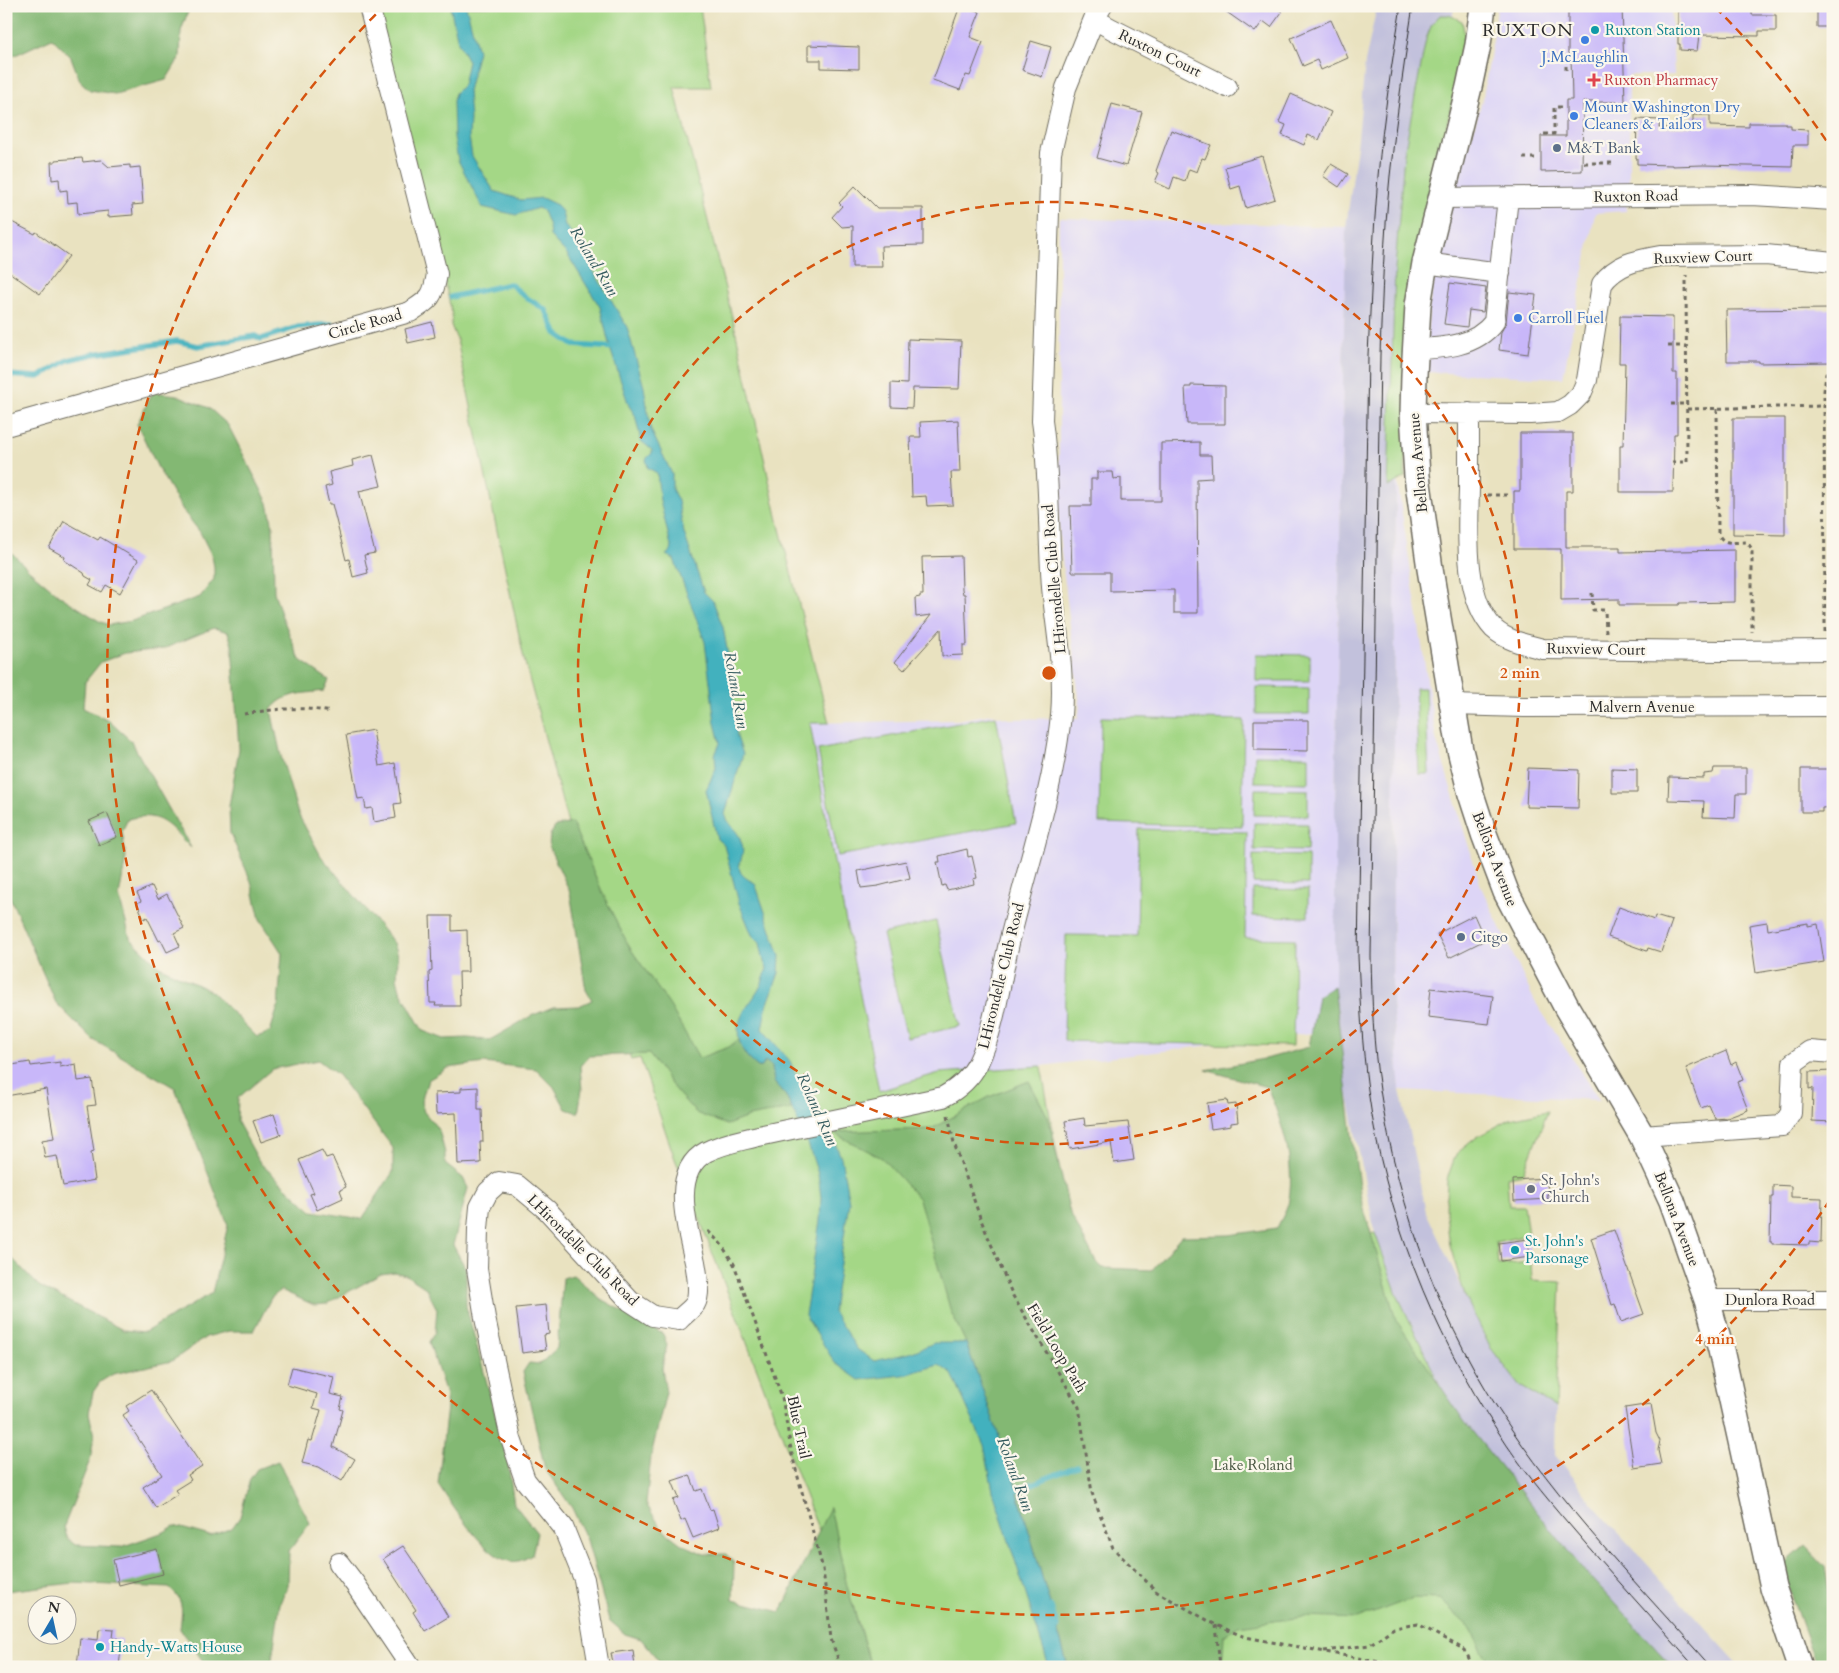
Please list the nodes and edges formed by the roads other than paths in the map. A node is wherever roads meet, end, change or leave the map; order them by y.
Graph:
1 (369, 6) edge
2 (1483, 6) edge
3 (1098, 12) edge
4 (1227, 87) dead end
5 (1440, 198) junction
6 (1508, 198) junction
7 (1833, 200) edge
8 (1833, 262) edge
9 (1425, 263) junction
10 (1500, 273) junction
11 (1415, 349) junction
12 (1412, 413) junction
13 (1469, 413) junction
14 (6, 426) edge
15 (1829, 650) edge
16 (1451, 705) junction
17 (1833, 706) edge
18 (1833, 1053) edge
19 (1642, 1136) junction
20 (1707, 1300) junction
21 (1833, 1300) edge
22 (339, 1563) dead end
23 (411, 1667) edge
24 (600, 1667) edge
25 (1800, 1667) edge

1 - 14 street, Circle Road
2 - 5 main road, Bellona Avenue
3 - 4 street, Ruxton Court
3 - 24 street, LHirondelle Club Road
5 - 6 street, Ruxton Road
5 - 9 main road, Bellona Avenue
6 - 7 street, Ruxton Road
6 - 10 street
8 - 13 street, Ruxview Court
9 - 10 street
9 - 11 main road, Bellona Avenue
10 - 11 street
11 - 12 main road, Bellona Avenue
12 - 13 street, Ruxview Court
12 - 16 main road, Bellona Avenue
13 - 15 street, Ruxview Court
16 - 17 street, Malvern Avenue
16 - 19 main road, Bellona Avenue
18 - 19 street
19 - 20 main road, Bellona Avenue
20 - 21 street, Dunlora Road
20 - 25 main road, Bellona Avenue
22 - 23 street

